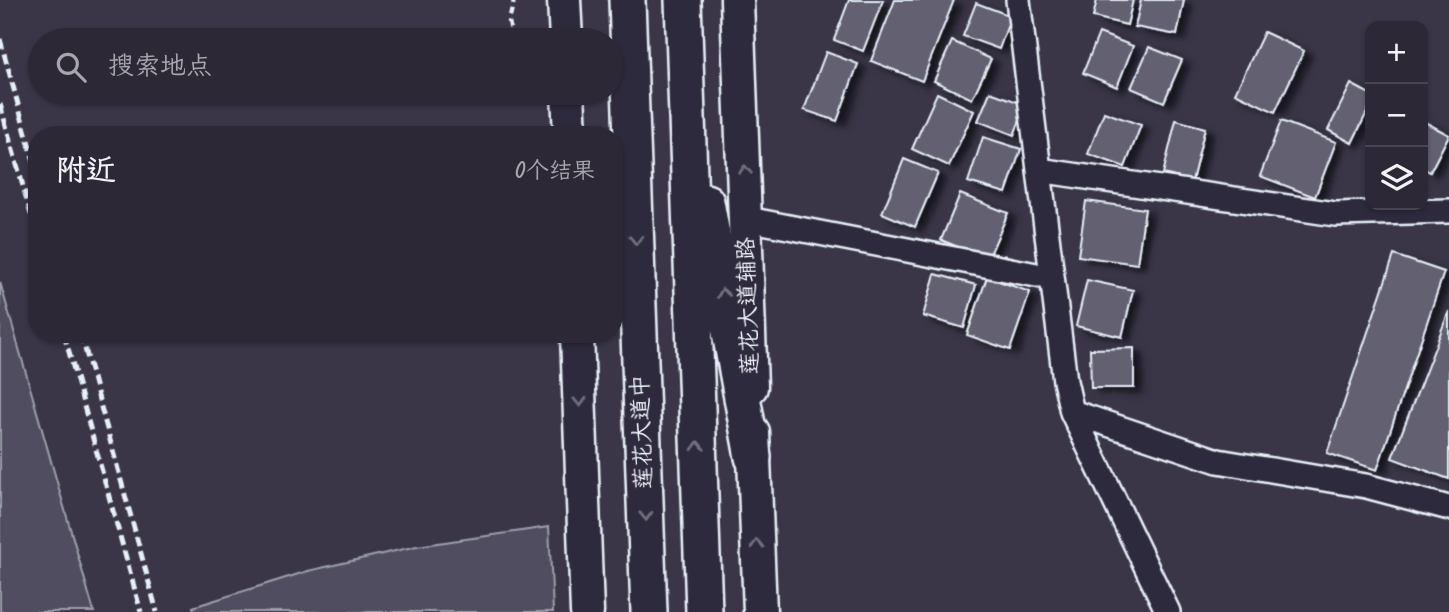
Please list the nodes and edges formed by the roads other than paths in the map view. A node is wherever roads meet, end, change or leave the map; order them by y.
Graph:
1 (564, 0) edge
2 (628, 0) edge
3 (682, 0) edge
4 (737, 0) edge
5 (1018, 0) edge
6 (565, 28) edge
7 (684, 80) junction
8 (569, 105) edge
9 (570, 126) edge
10 (1039, 170) junction
11 (1449, 211) edge
12 (747, 219) junction
13 (1052, 278) junction
14 (577, 343) edge
15 (1072, 412) junction
16 (753, 457) junction
17 (1449, 509) edge
18 (587, 612) edge
19 (649, 612) edge
20 (704, 612) edge
21 (760, 612) edge
22 (1168, 612) edge

1 - 6 street
2 -> 19 main road, 莲花大道中
3 - 7 main road
12 -> 4 street, 莲花大道辅路
5 - 10 street
16 -> 7 main road
20 -> 7 main road
8 - 9 street
10 - 11 street
10 - 13 street
12 - 13 street
12 - 16 street, 莲花大道辅路
13 - 15 street
14 -> 18 street
15 - 17 street
15 - 22 street
21 -> 16 street, 莲花大道辅路

